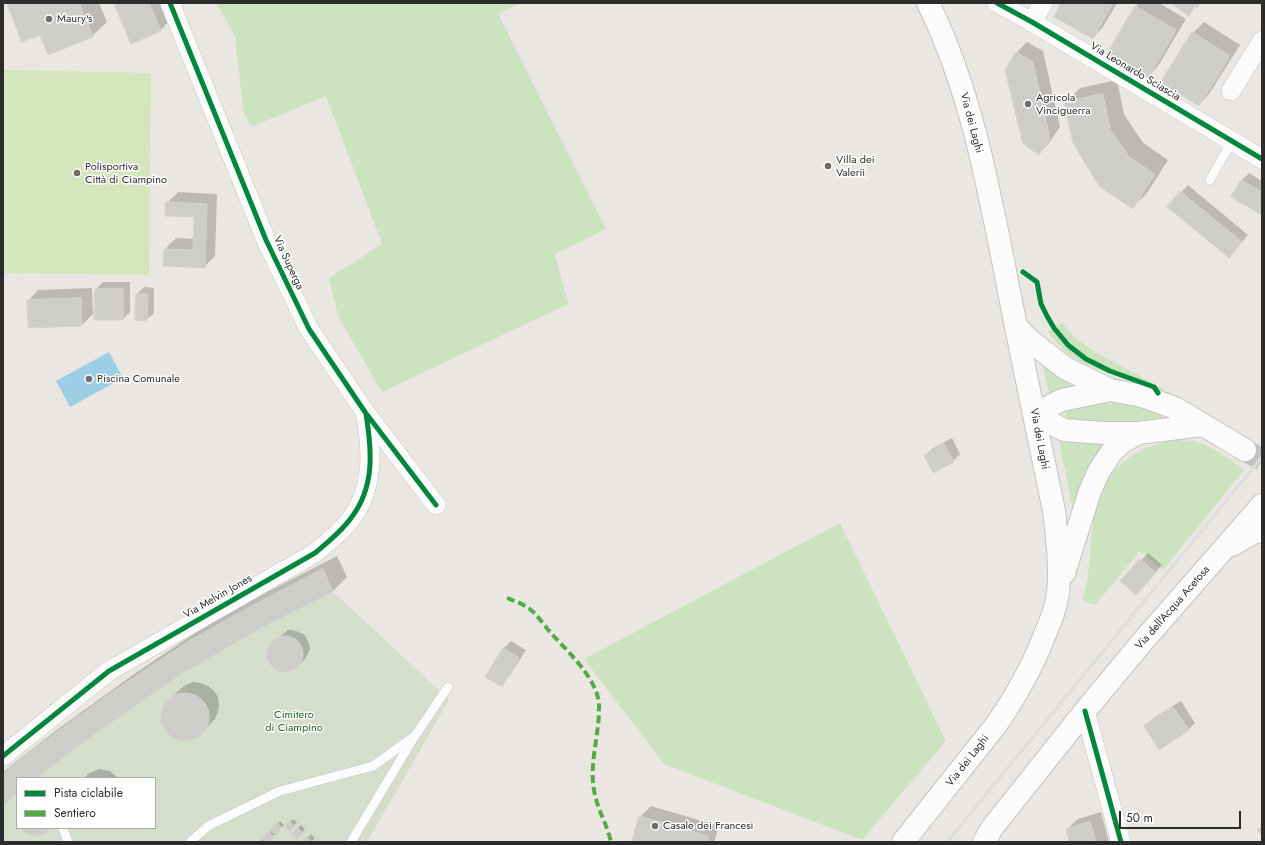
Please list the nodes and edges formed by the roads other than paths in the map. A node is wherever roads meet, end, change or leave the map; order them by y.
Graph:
1 (170, 3) edge
2 (928, 3) edge
3 (997, 3) edge
4 (1043, 3) edge
5 (1032, 22) junction
6 (1262, 41) edge
7 (1231, 91) dead end
8 (1232, 142) junction
9 (1262, 159) edge
10 (1210, 180) dead end
11 (1016, 326) junction
12 (1110, 390) junction
13 (365, 412) junction
14 (1034, 414) junction
15 (1203, 425) junction
16 (1138, 433) junction
17 (1245, 450) tunnel mouth
18 (436, 505) dead end
19 (1262, 505) edge
20 (1262, 531) edge
21 (1219, 553) junction
22 (1058, 593) junction
23 (448, 687) dead end
24 (1085, 712) junction
25 (415, 736) junction
26 (3, 756) edge
27 (63, 829) edge
28 (68, 842) edge
29 (190, 842) edge
30 (351, 842) edge
31 (903, 842) edge
32 (984, 842) edge
33 (1121, 842) edge

1 - 13 street, Via Superga
2 - 11 main road, Via dei Laghi
3 - 5 street, Via Leonardo Sciascia
4 - 5 street
5 - 8 street, Via Leonardo Sciascia
6 - 7 street
8 - 9 street, Via Leonardo Sciascia
8 - 10 lane
11 - 12 main road
11 - 14 main road, Via dei Laghi
12 - 14 main road
12 - 15 main road
13 - 18 street, Via Superga
13 - 26 street, Via Melvin Jones
14 - 16 main road
14 - 22 main road, Via dei Laghi
15 - 16 main road
15 - 17 main road
16 - 22 main road
19 - 21 main road, Via dell'Acqua Acetosa
20 - 21 main road
21 - 24 main road, Via dell'Acqua Acetosa
22 - 31 main road, Via dei Laghi
23 - 25 lane
24 - 32 main road, Via dell'Acqua Acetosa
24 - 33 street
25 - 29 lane
25 - 30 lane
27 - 28 lane

